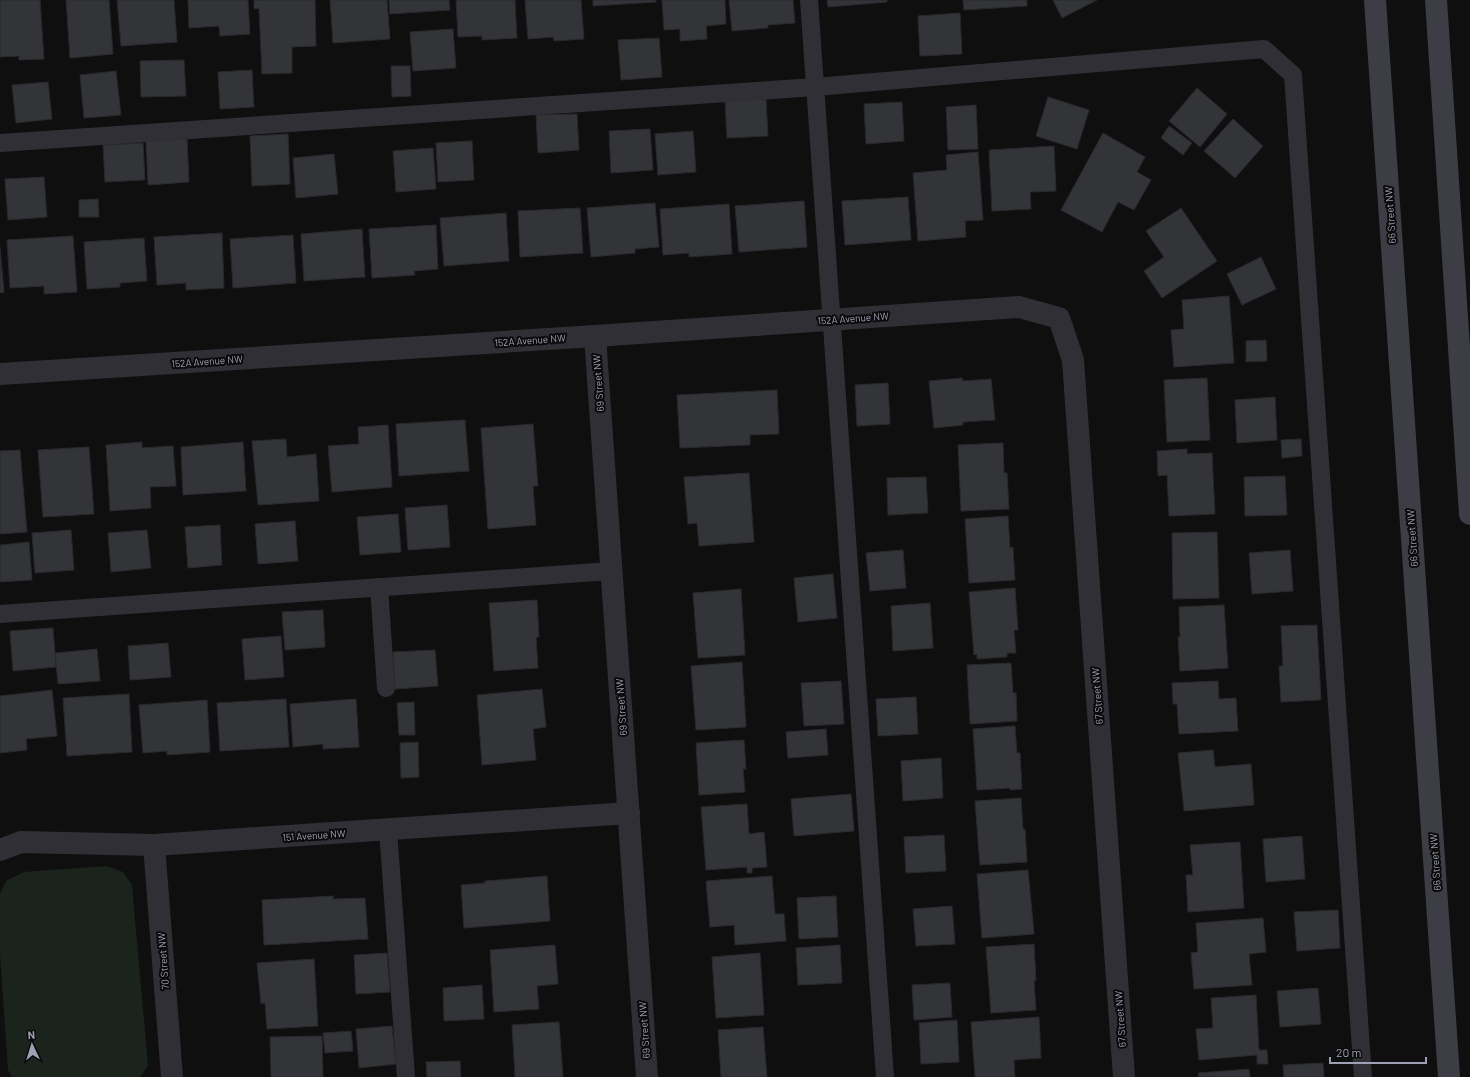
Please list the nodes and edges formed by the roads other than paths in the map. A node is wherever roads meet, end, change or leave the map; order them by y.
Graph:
1 (809, 0) edge
2 (1375, 0) edge
3 (1436, 0) edge
4 (815, 87) junction
5 (0, 143) edge
6 (1058, 318) joint
7 (831, 320) junction
8 (594, 336) junction
9 (0, 374) edge
10 (1470, 514) edge
11 (611, 571) junction
12 (379, 588) junction
13 (0, 614) edge
14 (386, 688) dead end
15 (628, 813) junction
16 (388, 830) junction
17 (154, 845) junction
18 (0, 850) edge
19 (172, 1077) edge
20 (406, 1077) edge
21 (647, 1077) edge
22 (885, 1077) edge
23 (1124, 1077) edge
24 (1363, 1077) edge
25 (1449, 1077) edge

1 - 4 lane
2 - 25 main road, 66 Street NW
3 - 10 main road
4 - 5 lane
4 - 7 lane
4 - 24 lane
6 - 7 street, 152A Avenue NW
6 - 23 street, 67 Street NW
7 - 8 street, 152A Avenue NW
7 - 22 lane
8 - 9 street, 152A Avenue NW
8 - 11 street, 69 Street NW
11 - 12 lane
11 - 15 street, 69 Street NW
12 - 13 lane
12 - 14 lane
15 - 16 street, 151 Avenue NW
15 - 21 street, 69 Street NW
16 - 17 street, 151 Avenue NW
16 - 20 lane
17 - 18 street, 151 Avenue NW
17 - 19 street, 70 Street NW

